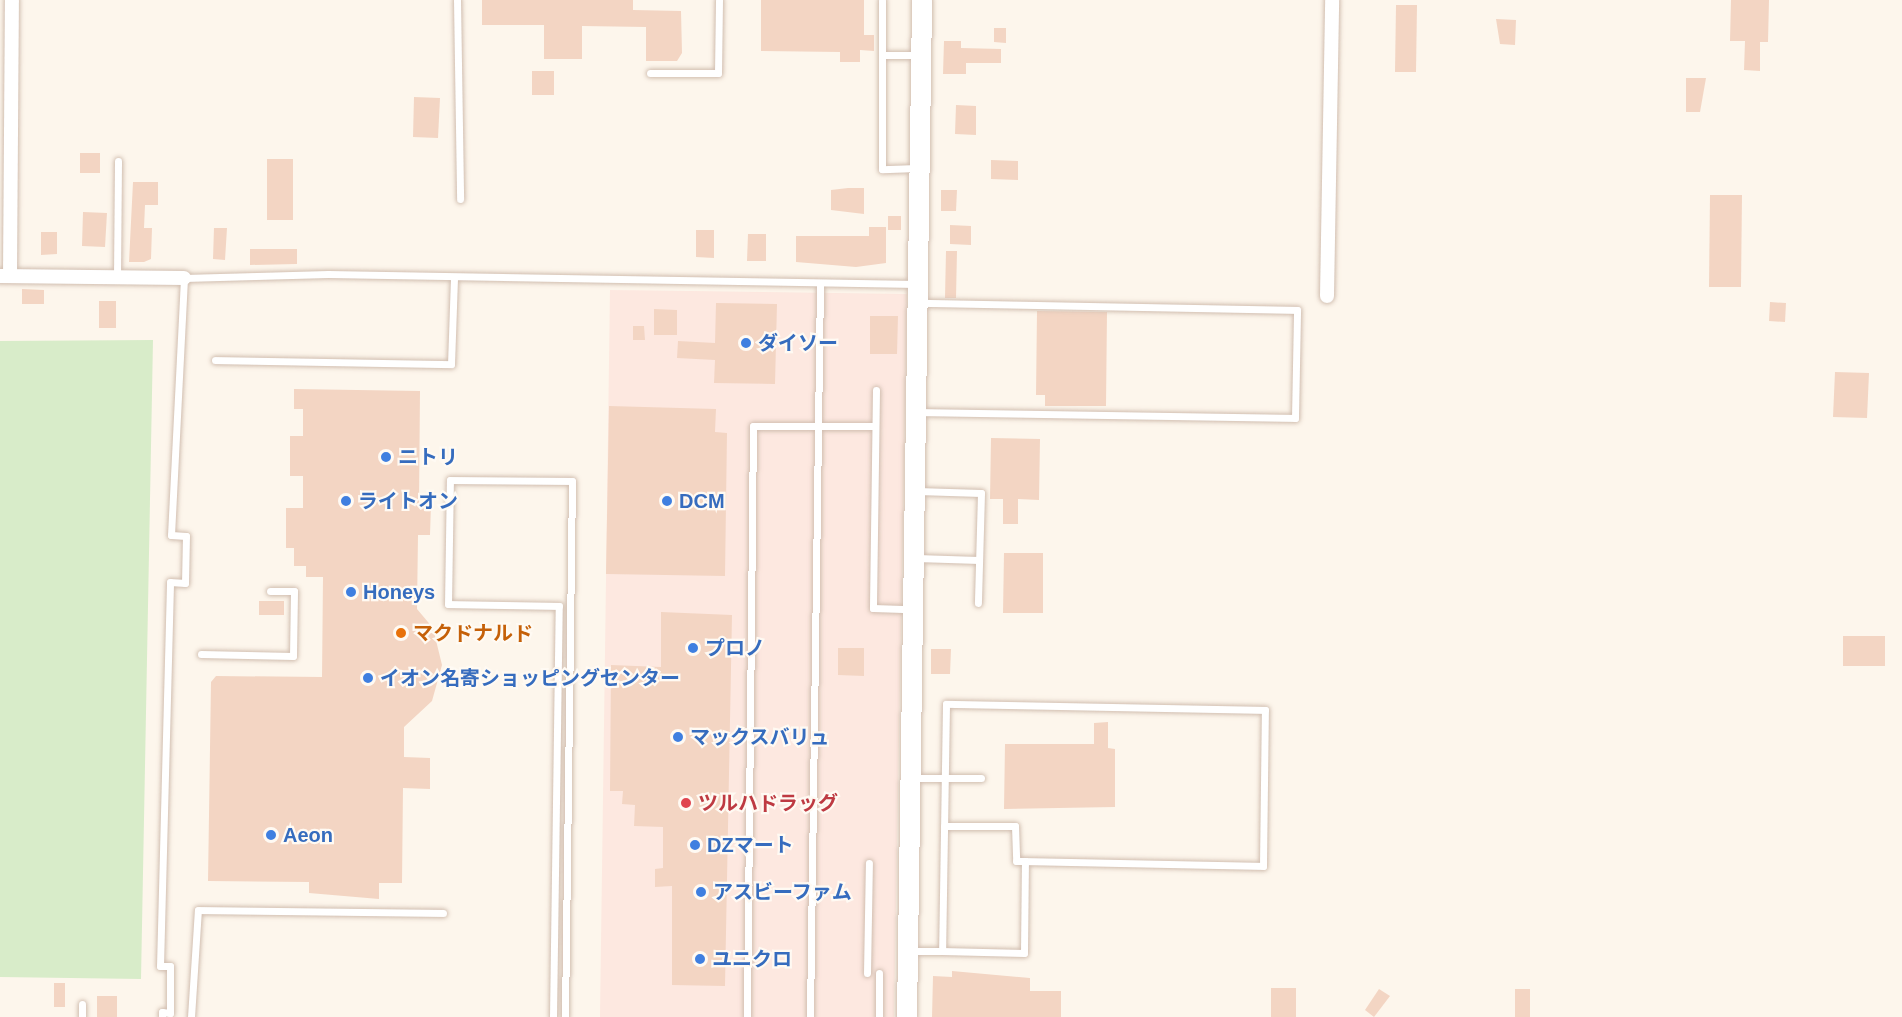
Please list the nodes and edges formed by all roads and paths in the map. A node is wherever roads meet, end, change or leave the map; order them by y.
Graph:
1 (12, 0) edge
2 (457, 0) edge
3 (719, 0) edge
4 (882, 0) edge
5 (922, 0) edge
6 (1332, 0) edge
7 (921, 54) junction
8 (882, 55) junction
9 (650, 73) dead end
10 (118, 161) dead end
11 (919, 168) junction
12 (460, 199) dead end
13 (5, 276) edge
14 (117, 277) junction
15 (454, 277) junction
16 (184, 278) junction
17 (820, 283) junction
18 (917, 294) junction
19 (1326, 296) dead end
20 (215, 360) dead end
21 (876, 390) dead end
22 (916, 411) junction
23 (818, 426) junction
24 (875, 426) junction
25 (914, 491) junction
26 (914, 558) junction
27 (980, 560) junction
28 (270, 591) dead end
29 (978, 603) dead end
30 (913, 609) junction
31 (201, 654) dead end
32 (911, 778) junction
33 (945, 778) junction
34 (981, 778) dead end
35 (944, 826) junction
36 (1025, 861) junction
37 (869, 863) dead end
38 (443, 913) dead end
39 (908, 951) junction
40 (942, 951) junction
41 (867, 973) dead end
42 (879, 973) dead end
43 (82, 1004) dead end
44 (82, 1017) edge
45 (162, 1017) edge
46 (191, 1017) edge
47 (553, 1017) edge
48 (565, 1017) edge
49 (747, 1017) edge
50 (810, 1017) edge
51 (879, 1017) edge
52 (907, 1017) edge

1 - 13 street
2 - 12 lane
3 - 9 lane
4 - 8 lane
5 - 7 street
6 - 19 street
7 - 8 lane
7 - 11 street
8 - 11 lane
10 - 14 lane
11 - 18 street
13 - 14 street
14 - 16 street
15 - 16 lane
15 - 17 lane
15 - 20 lane
16 - 45 lane
17 - 18 lane
17 - 23 lane
18 - 22 street
18 - 22 lane
21 - 24 lane
22 - 25 street
23 - 24 lane
23 - 49 lane
23 - 50 lane
24 - 30 lane
25 - 26 street
25 - 27 lane
26 - 27 lane
26 - 30 street
27 - 29 lane
28 - 31 lane
30 - 32 street
32 - 33 lane
32 - 39 street
33 - 34 lane
33 - 35 lane
33 - 36 lane
35 - 36 lane
35 - 40 lane
36 - 40 lane
37 - 41 lane
38 - 46 lane
39 - 40 lane
39 - 52 street
42 - 51 lane
43 - 44 lane
47 - 48 lane

